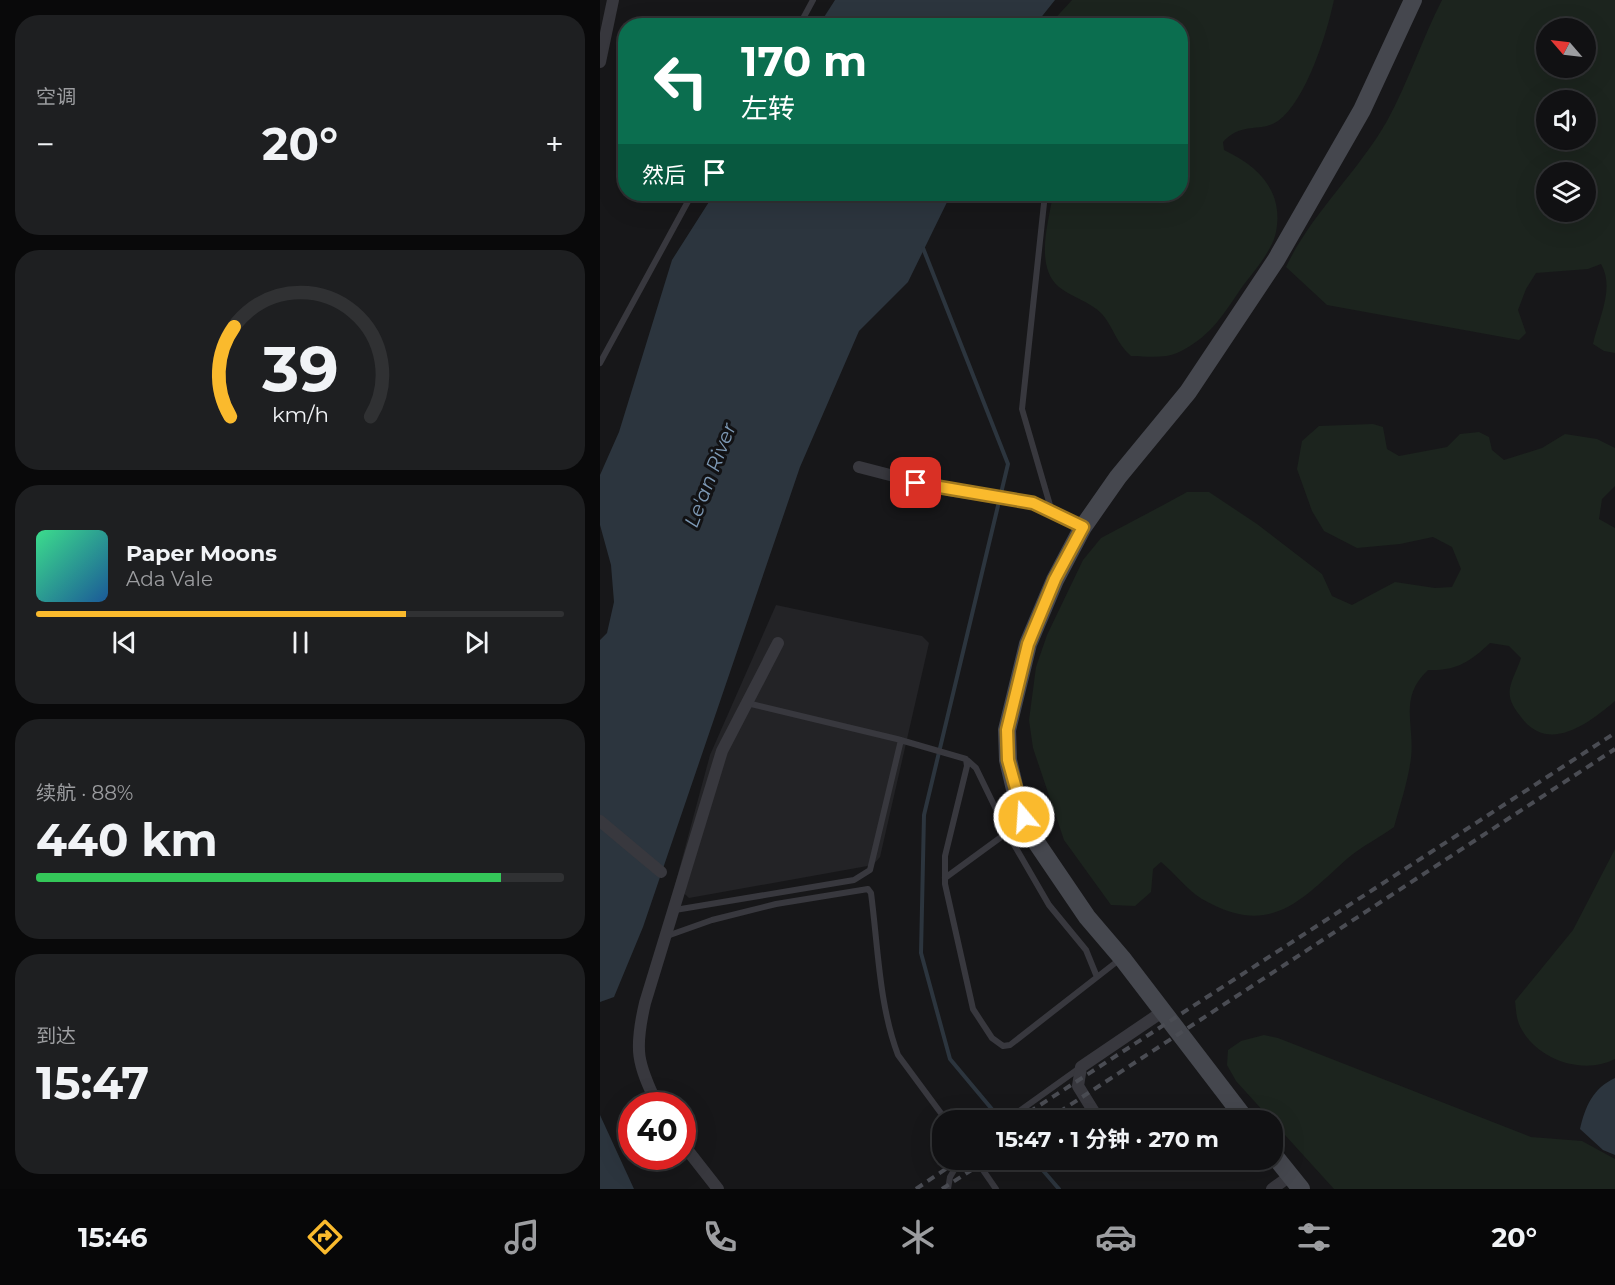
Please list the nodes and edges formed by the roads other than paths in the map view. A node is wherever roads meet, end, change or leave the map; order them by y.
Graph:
1 (613, 0) edge
2 (813, 0) edge
3 (1413, 0) edge
4 (803, 18) edge
5 (604, 20) edge
6 (600, 62) edge
7 (688, 201) edge
8 (1044, 201) edge
9 (600, 363) edge
10 (860, 467) dead end
11 (1052, 512) junction
12 (1083, 527) junction
13 (778, 643) dead end
14 (747, 703) junction
15 (901, 740) junction
16 (966, 759) junction
17 (600, 821) edge
18 (1008, 832) junction
19 (661, 872) dead end
20 (945, 878) junction
21 (675, 910) junction
22 (667, 936) junction
23 (1122, 958) junction
24 (1097, 977) junction
25 (1162, 1012) junction
26 (1081, 1067) junction
27 (651, 1092) edge
28 (939, 1110) edge
29 (1021, 1110) edge
30 (1093, 1110) edge
31 (1238, 1110) edge
32 (696, 1161) edge
33 (1283, 1167) edge
34 (954, 1170) edge
35 (982, 1170) edge
36 (1295, 1183) edge
37 (718, 1189) edge
38 (948, 1189) edge
39 (994, 1189) edge
40 (1272, 1189) edge

1 - 5 street
2 - 4 lane
3 - 12 street
5 - 6 street
7 - 9 lane
8 - 11 lane
10 - 11 street
11 - 12 street
12 - 23 street
13 - 14 street
14 - 15 lane
14 - 21 street
15 - 16 lane
15 - 21 lane
16 - 18 lane
16 - 20 lane
17 - 19 street
18 - 20 lane
18 - 24 lane
20 - 24 lane
21 - 22 street
22 - 27 street
22 - 28 lane
23 - 24 lane
23 - 25 street
25 - 26 street
25 - 31 street
26 - 29 lane
26 - 30 street
32 - 37 street
33 - 36 street
34 - 38 lane
35 - 39 lane
36 - 40 street

